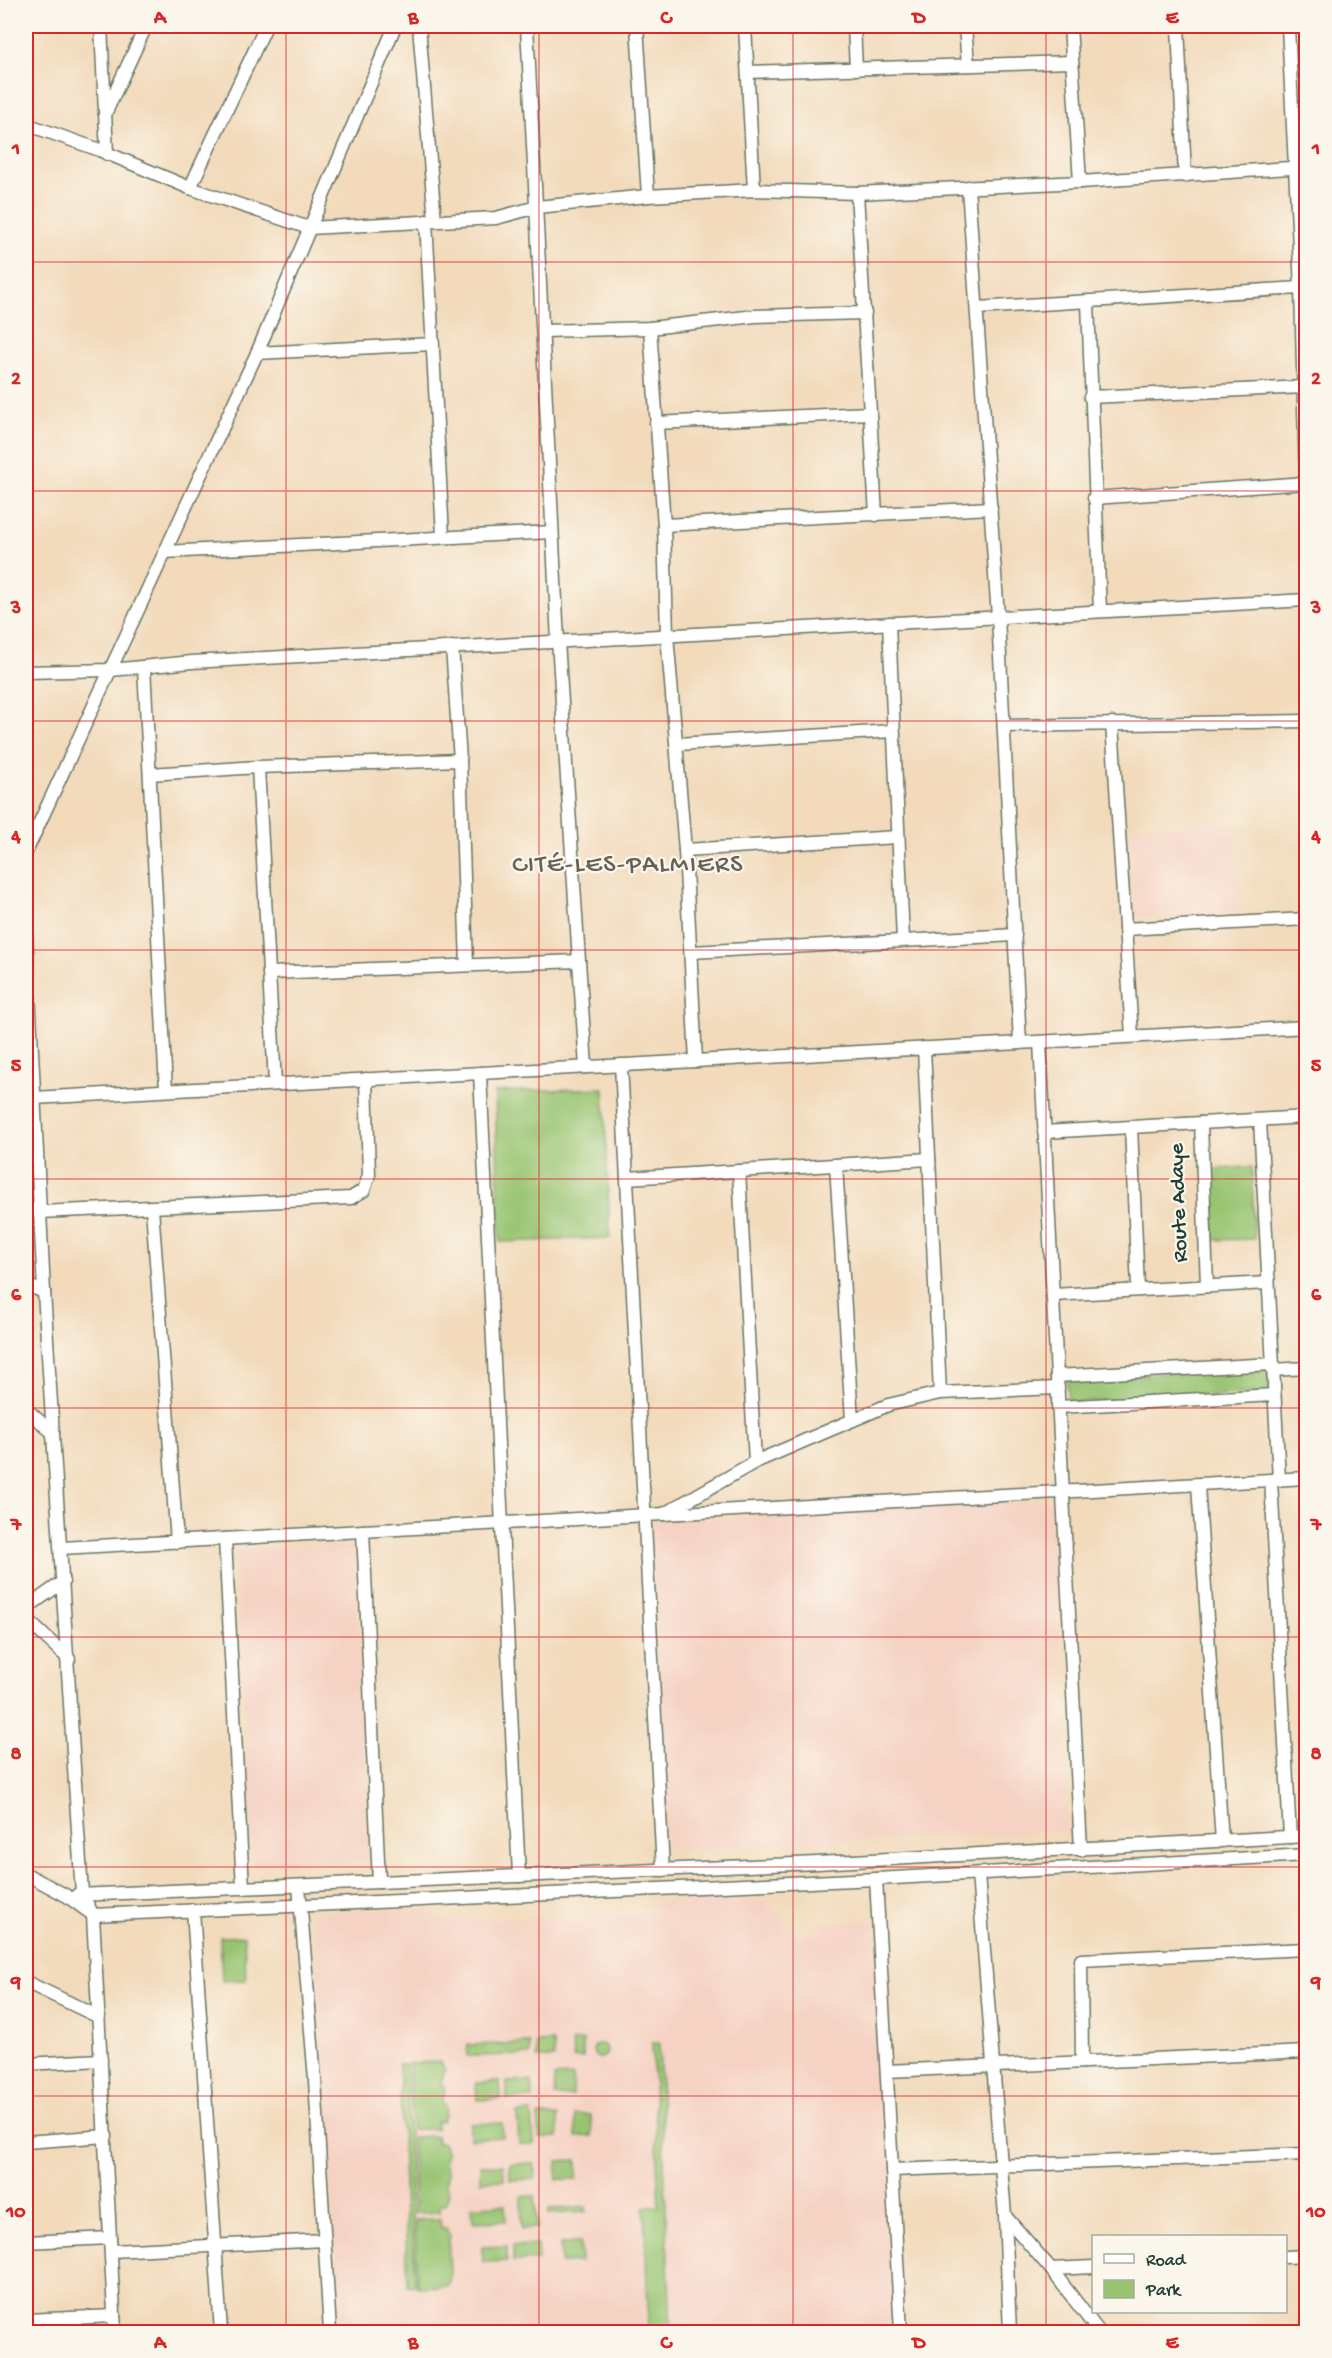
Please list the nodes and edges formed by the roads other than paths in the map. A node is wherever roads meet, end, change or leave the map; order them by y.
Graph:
1 (101, 26) edge
2 (146, 26) edge
3 (266, 26) edge
4 (395, 26) edge
5 (419, 26) edge
6 (527, 26) edge
7 (637, 26) edge
8 (745, 26) edge
9 (854, 26) edge
10 (965, 26) edge
11 (1070, 26) edge
12 (1178, 26) edge
13 (1288, 26) edge
14 (1071, 62) junction
15 (968, 65) junction
16 (856, 69) junction
17 (748, 72) junction
18 (104, 116) junction
19 (26, 124) edge
20 (106, 154) junction
21 (1300, 167) edge
22 (1185, 176) junction
23 (1080, 182) junction
24 (968, 187) junction
25 (190, 188) junction
26 (754, 190) junction
27 (857, 193) junction
28 (648, 196) junction
29 (537, 207) junction
30 (431, 221) junction
31 (309, 228) junction
32 (1301, 288) junction
33 (1088, 303) junction
34 (978, 308) junction
35 (865, 313) junction
36 (650, 328) junction
37 (543, 331) junction
38 (433, 344) junction
39 (257, 353) junction
40 (1304, 387) junction
41 (1090, 397) junction
42 (870, 414) junction
43 (656, 423) junction
44 (1306, 483) edge
45 (1094, 498) junction
46 (991, 508) junction
47 (876, 514) junction
48 (663, 525) junction
49 (552, 532) junction
50 (443, 536) junction
51 (165, 552) junction
52 (1306, 600) edge
53 (1100, 610) junction
54 (998, 617) junction
55 (889, 623) junction
56 (667, 635) junction
57 (558, 641) junction
58 (452, 647) junction
59 (144, 667) junction
60 (111, 670) junction
61 (26, 672) edge
62 (1306, 721) edge
63 (1112, 723) junction
64 (1004, 726) junction
65 (893, 732) junction
66 (677, 744) junction
67 (460, 760) junction
68 (258, 767) junction
69 (150, 774) junction
70 (897, 837) junction
71 (685, 850) junction
72 (26, 852) edge
73 (1306, 919) edge
74 (1125, 929) junction
75 (26, 932) edge
76 (1015, 935) junction
77 (903, 940) junction
78 (691, 952) junction
79 (579, 961) junction
80 (467, 965) junction
81 (269, 973) junction
82 (27, 991) edge
83 (1306, 1027) edge
84 (1132, 1036) junction
85 (1040, 1041) junction
86 (1020, 1043) junction
87 (924, 1048) junction
88 (29, 1056) edge
89 (696, 1061) junction
90 (621, 1065) junction
91 (586, 1067) junction
92 (480, 1073) junction
93 (366, 1079) junction
94 (275, 1084) junction
95 (165, 1090) junction
96 (34, 1098) junction
97 (1306, 1118) edge
98 (1260, 1120) junction
99 (1198, 1124) junction
100 (1131, 1127) junction
101 (1044, 1132) junction
102 (929, 1159) junction
103 (836, 1165) junction
104 (739, 1171) junction
105 (627, 1178) junction
106 (26, 1208) edge
107 (152, 1208) junction
108 (40, 1212) junction
109 (1267, 1283) junction
110 (1203, 1284) junction
111 (26, 1285) edge
112 (1138, 1289) junction
113 (44, 1292) junction
114 (1053, 1295) junction
115 (1273, 1367) junction
116 (1306, 1368) edge
117 (1057, 1382) junction
118 (940, 1393) junction
119 (1274, 1395) junction
120 (1058, 1407) junction
121 (26, 1409) edge
122 (852, 1420) junction
123 (53, 1433) junction
124 (755, 1462) junction
125 (1306, 1478) edge
126 (1275, 1480) junction
127 (1198, 1485) junction
128 (1063, 1494) junction
129 (660, 1516) junction
130 (645, 1517) junction
131 (502, 1525) junction
132 (363, 1531) junction
133 (225, 1539) junction
134 (177, 1542) junction
135 (61, 1548) junction
136 (63, 1582) junction
137 (26, 1608) edge
138 (26, 1619) edge
139 (69, 1659) junction
140 (1306, 1836) edge
141 (1290, 1837) junction
142 (1222, 1841) junction
143 (1081, 1850) junction
144 (1306, 1855) edge
145 (663, 1869) junction
146 (978, 1874) junction
147 (26, 1875) edge
148 (519, 1876) junction
149 (876, 1879) junction
150 (378, 1882) junction
151 (299, 1886) junction
152 (243, 1888) junction
153 (82, 1894) junction
154 (67, 1896) junction
155 (301, 1905) junction
156 (193, 1910) junction
157 (93, 1915) junction
158 (1306, 1949) edge
159 (26, 1982) edge
160 (99, 2017) junction
161 (1306, 2052) edge
162 (101, 2060) junction
163 (1082, 2062) junction
164 (26, 2064) edge
165 (992, 2066) junction
166 (887, 2071) junction
167 (106, 2136) junction
168 (26, 2142) edge
169 (1306, 2154) edge
170 (1000, 2166) junction
171 (892, 2170) junction
172 (1005, 2216) junction
173 (110, 2238) junction
174 (324, 2240) junction
175 (26, 2242) edge
176 (215, 2245) junction
177 (111, 2251) junction
178 (1306, 2256) edge
179 (1287, 2258) edge
180 (1092, 2267) edge
181 (1051, 2269) junction
182 (114, 2316) junction
183 (26, 2320) edge
184 (115, 2332) edge
185 (221, 2332) edge
186 (330, 2332) edge
187 (901, 2332) edge
188 (1010, 2332) edge
189 (1099, 2332) edge

1 - 18 street
2 - 18 street
3 - 25 street
4 - 31 street
5 - 30 street
6 - 29 street
7 - 28 street
8 - 17 street
9 - 16 street
10 - 15 street
11 - 14 street
12 - 22 street
13 - 21 street
14 - 15 street
14 - 23 street
15 - 16 street
16 - 17 street
17 - 26 street
18 - 20 street
19 - 20 street
20 - 25 street
21 - 22 street
21 - 32 street
22 - 23 street
23 - 24 street
24 - 27 street
24 - 34 street
25 - 31 street
26 - 27 street
26 - 28 street
27 - 35 street
28 - 29 street
29 - 30 street
29 - 37 street
30 - 31 street
30 - 38 street
31 - 39 street
32 - 33 street
32 - 40 street
33 - 34 street
33 - 41 street
34 - 46 street
35 - 36 street
35 - 42 street
36 - 37 street
36 - 43 street
37 - 49 street
38 - 39 street
38 - 50 street
39 - 51 street
40 - 41 street
40 - 44 street
41 - 45 street
42 - 43 street
42 - 47 street
43 - 48 street
44 - 45 street
45 - 53 street
46 - 47 street
46 - 54 street
47 - 48 street
48 - 56 street
49 - 50 street
49 - 57 street
50 - 51 street
51 - 60 street
52 - 53 street
53 - 54 street
54 - 55 street
54 - 64 street
55 - 56 street
55 - 65 street
56 - 57 street
56 - 66 street
57 - 58 street
57 - 79 street
58 - 59 street
58 - 67 street
59 - 60 street
59 - 69 street
60 - 61 street
60 - 72 street
62 - 63 street
63 - 64 street
63 - 74 street
64 - 76 street
65 - 66 street
65 - 70 street
66 - 71 street
67 - 68 street
67 - 80 street
68 - 69 street
68 - 81 street
69 - 95 street
70 - 71 street
70 - 77 street
71 - 78 street
73 - 74 street
74 - 84 street
75 - 82 street
76 - 77 street
76 - 86 street
77 - 78 street
78 - 89 street
79 - 80 street
79 - 91 street
80 - 81 street
81 - 94 street
82 - 88 street
83 - 84 street
84 - 85 street
85 - 86 street
85 - 101 street
86 - 87 street
87 - 89 street
87 - 102 street
88 - 96 street
89 - 90 street
90 - 91 street
90 - 105 street
91 - 92 street
92 - 93 street
92 - 131 street
93 - 94 street
93 - 107 street
94 - 95 street
95 - 96 street
96 - 108 street
97 - 98 street
98 - 99 street
98 - 109 street
99 - 100 street
99 - 110 street
100 - 101 street
100 - 112 street
101 - 114 street
102 - 103 street
102 - 118 street
103 - 104 street
103 - 122 street
104 - 105 street
104 - 124 street
105 - 130 street
106 - 108 street
107 - 108 street
107 - 134 street
108 - 113 street
109 - 110 street
109 - 115 street
110 - 112 street
111 - 113 street
112 - 114 street
113 - 123 street
114 - 117 street
115 - 116 street
115 - 117 street
115 - 119 street
117 - 118 street
117 - 120 street
118 - 122 street
119 - 120 street
119 - 126 street
120 - 128 street
121 - 123 street
122 - 124 street
123 - 135 street
124 - 129 street
125 - 126 street
126 - 127 street
126 - 141 street
127 - 128 street
127 - 142 street
128 - 129 street
128 - 143 street
129 - 130 street
130 - 131 street
130 - 145 street
131 - 132 street
131 - 148 street
132 - 133 street
132 - 150 street
133 - 134 street
133 - 152 street
134 - 135 street
135 - 136 street
136 - 137 street
136 - 139 street
138 - 139 street
139 - 153 street
140 - 141 street
141 - 142 street
142 - 143 street
143 - 145 street
144 - 146 street
145 - 148 street
146 - 149 street
146 - 165 street
147 - 154 street
148 - 150 street
149 - 155 street
149 - 166 street
150 - 151 street
151 - 152 street
151 - 155 street
152 - 153 street
153 - 154 street
153 - 157 street
154 - 157 street
155 - 156 street
155 - 174 street
156 - 157 street
156 - 176 street
157 - 160 street
158 - 163 street
159 - 160 street
160 - 162 street
161 - 163 street
162 - 164 street
162 - 167 street
163 - 165 street
165 - 166 street
165 - 170 street
166 - 171 street
167 - 168 street
167 - 173 street
169 - 170 street
170 - 171 street
170 - 172 street
171 - 187 street
172 - 181 street
172 - 188 street
173 - 175 street
173 - 177 street
174 - 176 street
174 - 186 street
176 - 177 street
176 - 185 street
177 - 182 street
178 - 179 street
180 - 181 street
181 - 189 street
182 - 183 street
182 - 184 street

